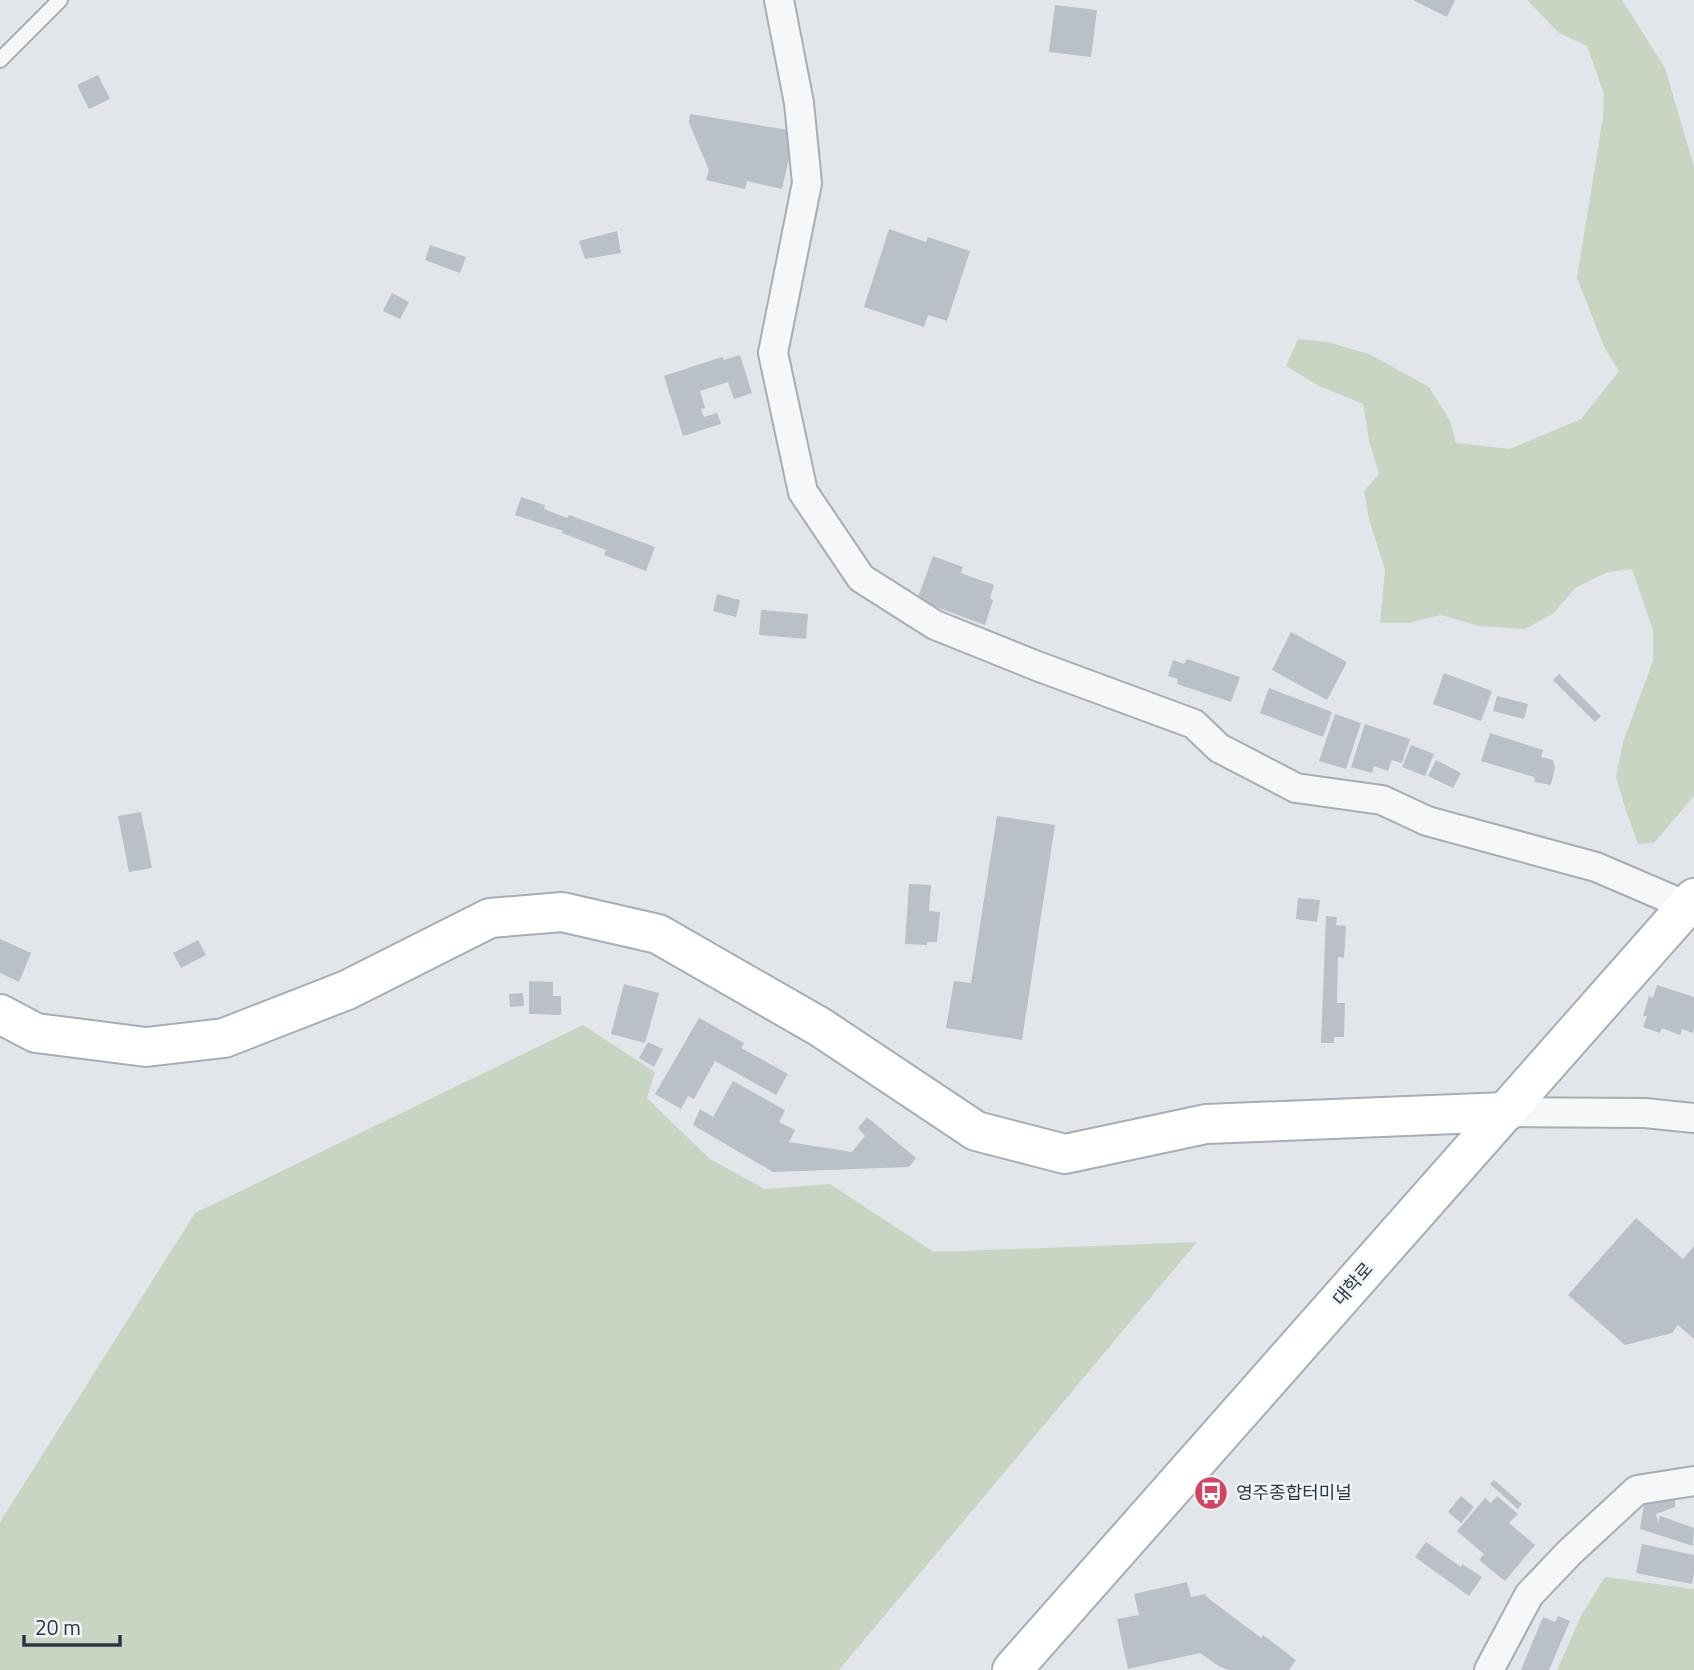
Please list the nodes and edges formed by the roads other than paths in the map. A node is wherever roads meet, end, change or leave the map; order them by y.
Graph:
1 (60, 0) edge
2 (779, 0) edge
3 (0, 60) edge
4 (1691, 902) edge
5 (0, 1014) edge
6 (1506, 1112) junction
7 (1694, 1118) edge
8 (1694, 1481) edge
9 (1025, 1662) edge
10 (1489, 1670) edge

1 - 3 lane
2 - 4 street
4 - 6 street, 대학로
5 - 6 street
6 - 7 street
6 - 9 street, 대학로
8 - 10 street

